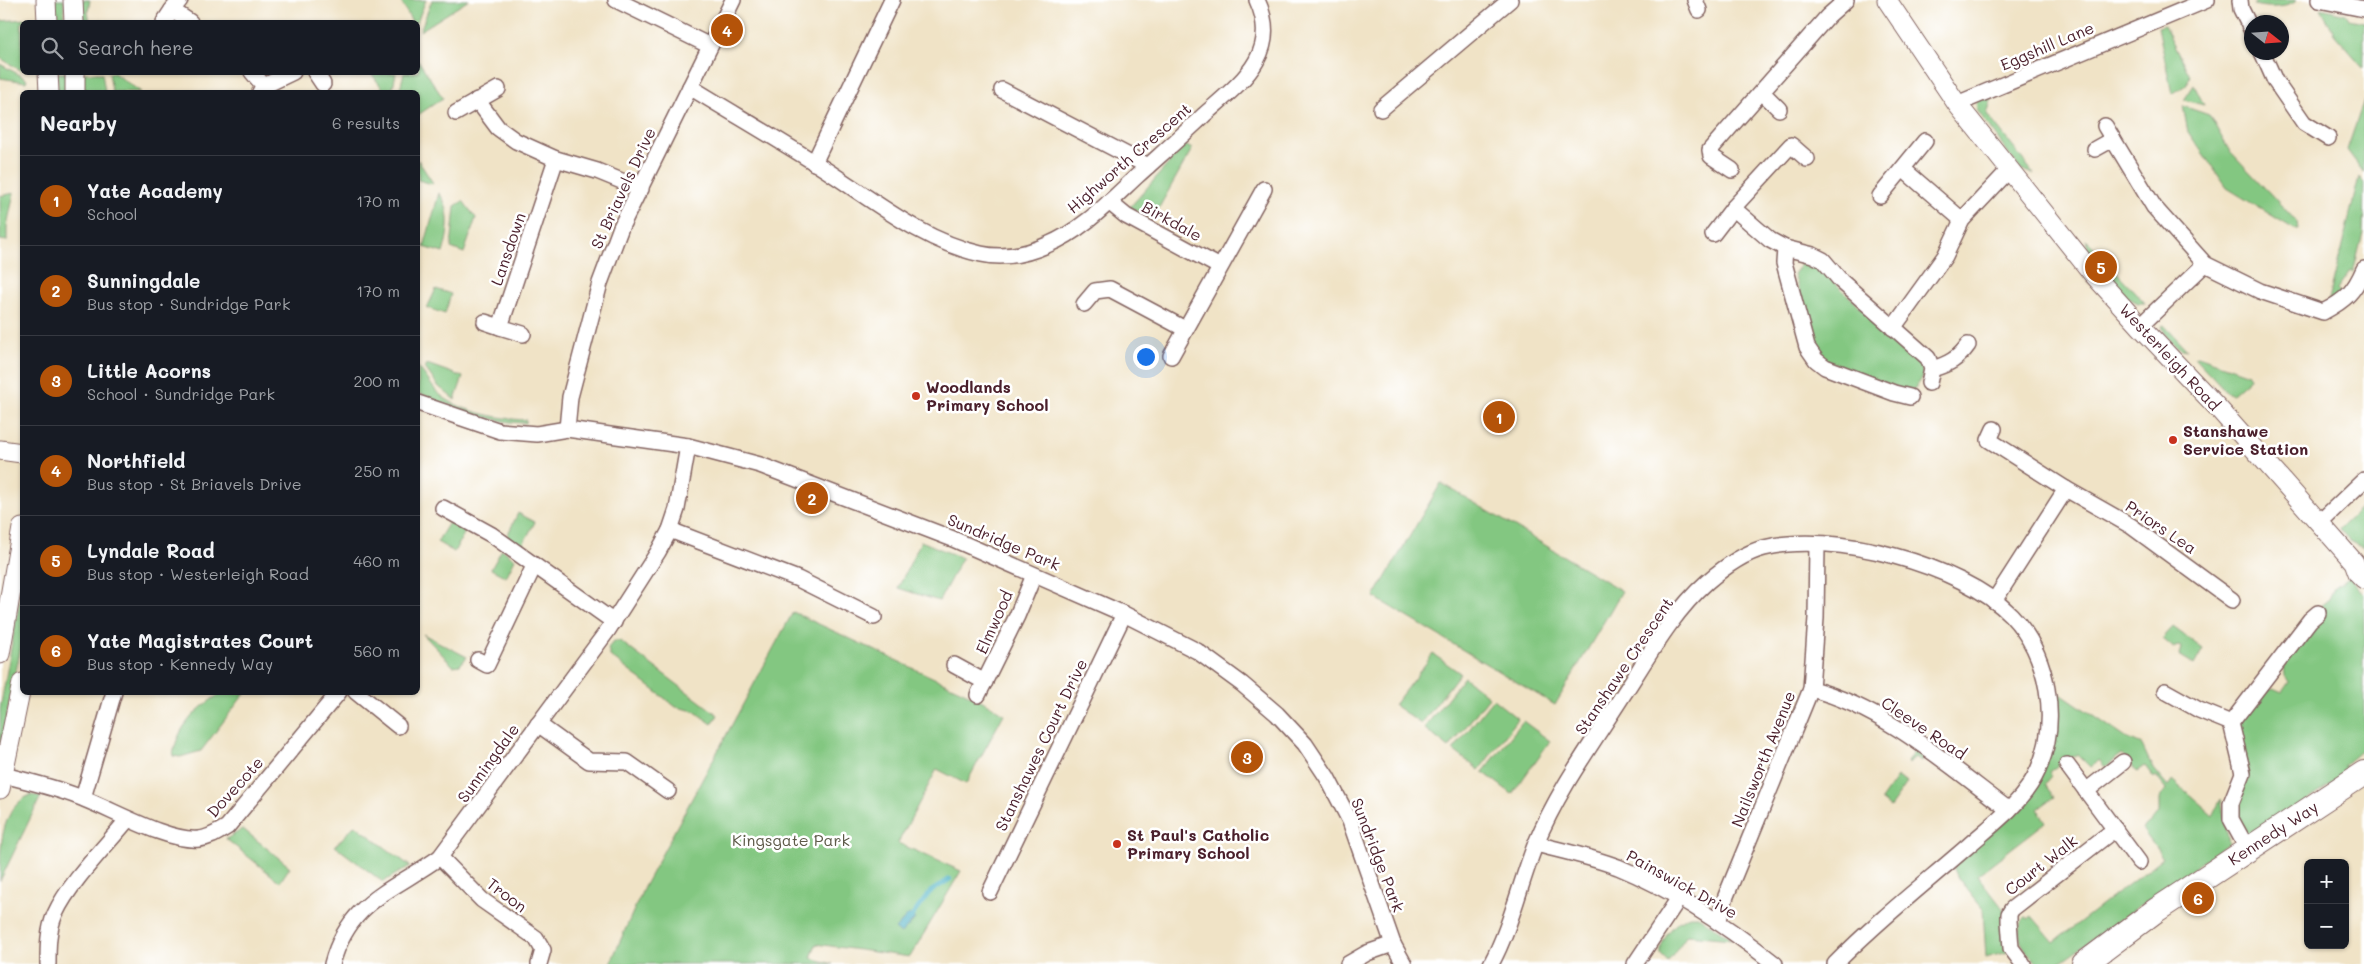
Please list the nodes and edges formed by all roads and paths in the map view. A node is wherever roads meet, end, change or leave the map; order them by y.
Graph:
1 (46, 0) edge
2 (73, 0) edge
3 (616, 0) edge
4 (733, 0) edge
5 (892, 0) edge
6 (1257, 0) edge
7 (1510, 0) edge
8 (1846, 0) edge
9 (1887, 0) edge
10 (2207, 0) edge
11 (2240, 0) edge
12 (2319, 0) edge
13 (176, 5) edge
14 (2364, 9) edge
15 (2244, 15) edge
16 (47, 20) edge
17 (74, 20) edge
18 (165, 20) edge
19 (188, 20) edge
20 (710, 46) junction
21 (2266, 60) edge
22 (48, 75) edge
23 (75, 75) edge
24 (254, 75) edge
25 (288, 75) edge
26 (690, 87) junction
27 (498, 88) dead end
28 (49, 90) edge
29 (75, 90) edge
30 (262, 90) edge
31 (1002, 90) dead end
32 (1762, 92) junction
33 (477, 100) junction
34 (1957, 104) junction
35 (1381, 109) dead end
36 (1779, 109) dead end
37 (456, 113) dead end
38 (2105, 126) dead end
39 (2328, 138) dead end
40 (2113, 139) junction
41 (1925, 141) dead end
42 (2095, 149) dead end
43 (556, 159) junction
44 (1807, 159) dead end
45 (814, 162) junction
46 (1148, 166) junction
47 (1903, 169) junction
48 (1732, 170) dead end
49 (2009, 170) junction
50 (641, 188) junction
51 (1264, 189) dead end
52 (1880, 196) dead end
53 (1109, 202) junction
54 (1733, 208) junction
55 (1962, 220) junction
56 (1713, 234) dead end
57 (1785, 248) junction
58 (2205, 264) junction
59 (1220, 267) junction
60 (2364, 269) edge
61 (1084, 304) dead end
62 (485, 322) dead end
63 (2140, 326) junction
64 (500, 327) junction
65 (1893, 328) junction
66 (1185, 329) junction
67 (523, 334) dead end
68 (1968, 345) dead end
69 (1171, 356) dead end
70 (1910, 397) dead end
71 (420, 404) edge
72 (1994, 428) dead end
73 (567, 429) junction
74 (688, 446) junction
75 (0, 450) edge
76 (20, 453) edge
77 (2364, 480) edge
78 (2066, 489) junction
79 (444, 508) dead end
80 (2319, 523) junction
81 (670, 530) junction
82 (20, 539) edge
83 (1817, 545) junction
84 (2359, 562) edge
85 (534, 566) junction
86 (1034, 574) junction
87 (2364, 579) edge
88 (2232, 600) dead end
89 (1994, 601) junction
90 (2318, 613) dead end
91 (1124, 614) junction
92 (874, 618) dead end
93 (614, 622) junction
94 (0, 654) edge
95 (478, 660) dead end
96 (954, 665) dead end
97 (1811, 689) junction
98 (2165, 691) dead end
99 (20, 692) edge
100 (113, 695) edge
101 (337, 695) edge
102 (360, 695) edge
103 (2231, 723) junction
104 (538, 724) junction
105 (398, 726) dead end
106 (2123, 762) dead end
107 (2067, 765) dead end
108 (2364, 773) edge
109 (1, 779) edge
110 (668, 790) dead end
111 (2086, 791) junction
112 (83, 798) junction
113 (2009, 810) junction
114 (128, 818) junction
115 (2115, 829) junction
116 (1536, 844) junction
117 (2248, 850) junction
118 (440, 857) junction
119 (2139, 862) dead end
120 (990, 892) dead end
121 (1679, 898) junction
122 (1718, 922) junction
123 (1393, 944) junction
124 (48, 964) edge
125 (332, 964) edge
126 (540, 964) edge
127 (1348, 964) edge
128 (1404, 964) edge
129 (1491, 964) edge
130 (1635, 964) edge
131 (1774, 964) edge
132 (1835, 964) edge
133 (2023, 964) edge
134 (2084, 964) edge

1 - 16 street
2 - 17 street
3 - 20 street
4 - 20 street, St Briavels Drive
5 - 45 street
6 - 46 street, Highworth Crescent
7 - 35 street
8 - 32 street
9 - 34 street, Westerleigh Road
10 - 34 street, Eggshill Lane
11 - 15 street
12 - 14 street
13 - 18 street
13 - 19 street
20 - 26 street, St Briavels Drive
21 - 39 street
22 - 28 street
23 - 29 street
24 - 30 street
25 - 30 street
26 - 45 street, Highworth Crescent
26 - 50 street, St Briavels Drive
27 - 33 street
31 - 46 street
32 - 36 street
32 - 48 street
33 - 37 street
33 - 43 street
34 - 49 street, Westerleigh Road
38 - 40 street
40 - 42 street
40 - 58 street
41 - 47 street
43 - 50 street
43 - 64 street, Lansdown
44 - 54 street
45 - 53 street, Highworth Crescent
46 - 53 street, Highworth Crescent
47 - 52 street
47 - 55 street
49 - 55 street
49 - 63 street, Westerleigh Road
50 - 73 street, St Briavels Drive
51 - 59 street
53 - 59 street, Birkdale
54 - 56 street
54 - 57 street
55 - 65 street
57 - 65 street
57 - 70 street
58 - 60 street
58 - 63 street
59 - 66 street
61 - 66 street
62 - 64 street
63 - 80 street, Westerleigh Road
64 - 67 street
65 - 68 street
66 - 69 street
71 - 73 street, Sundridge Park
72 - 78 street, Priors Lea
73 - 74 street, Sundridge Park
74 - 81 street, Sunningdale
74 - 86 street, Sundridge Park
75 - 76 street
77 - 80 street
78 - 88 street, Priors Lea
78 - 89 street
79 - 85 street
80 - 84 street, Westerleigh Road
81 - 92 street
81 - 93 street, Sunningdale
82 - 94 street
83 - 89 street, Stanshawe Crescent
83 - 97 street, Nailsworth Avenue
83 - 116 street, Stanshawe Crescent
84 - 87 street, Westerleigh Road
85 - 93 street
85 - 95 street
86 - 91 street, Sundridge Park
86 - 96 street, Elmwood
89 - 113 street, Stanshawe Crescent
90 - 103 street
91 - 120 street, Stanshawes Court Drive
91 - 123 street, Sundridge Park
93 - 104 street, Sunningdale
97 - 113 street, Cleeve Road
97 - 122 street, Nailsworth Avenue
98 - 103 street
99 - 109 street
100 - 112 street
101 - 114 street, Dovecote
102 - 105 street
103 - 117 street
104 - 110 street
104 - 118 street, Sunningdale
106 - 111 street
107 - 111 street
108 - 117 main road, Kennedy Way
109 - 112 street, Dovecote
111 - 115 street
112 - 114 street, Dovecote
113 - 132 street, Stanshawe Crescent
114 - 124 street
115 - 119 street
115 - 133 street, Court Walk
116 - 121 street, Painswick Drive
116 - 129 street, Stanshawe Crescent
117 - 134 main road, Kennedy Way
118 - 125 street, Sunningdale
118 - 126 street, Troon
121 - 122 street, Painswick Drive
121 - 130 street
122 - 131 street, Painswick Drive
123 - 127 street
123 - 128 street, Sundridge Park

